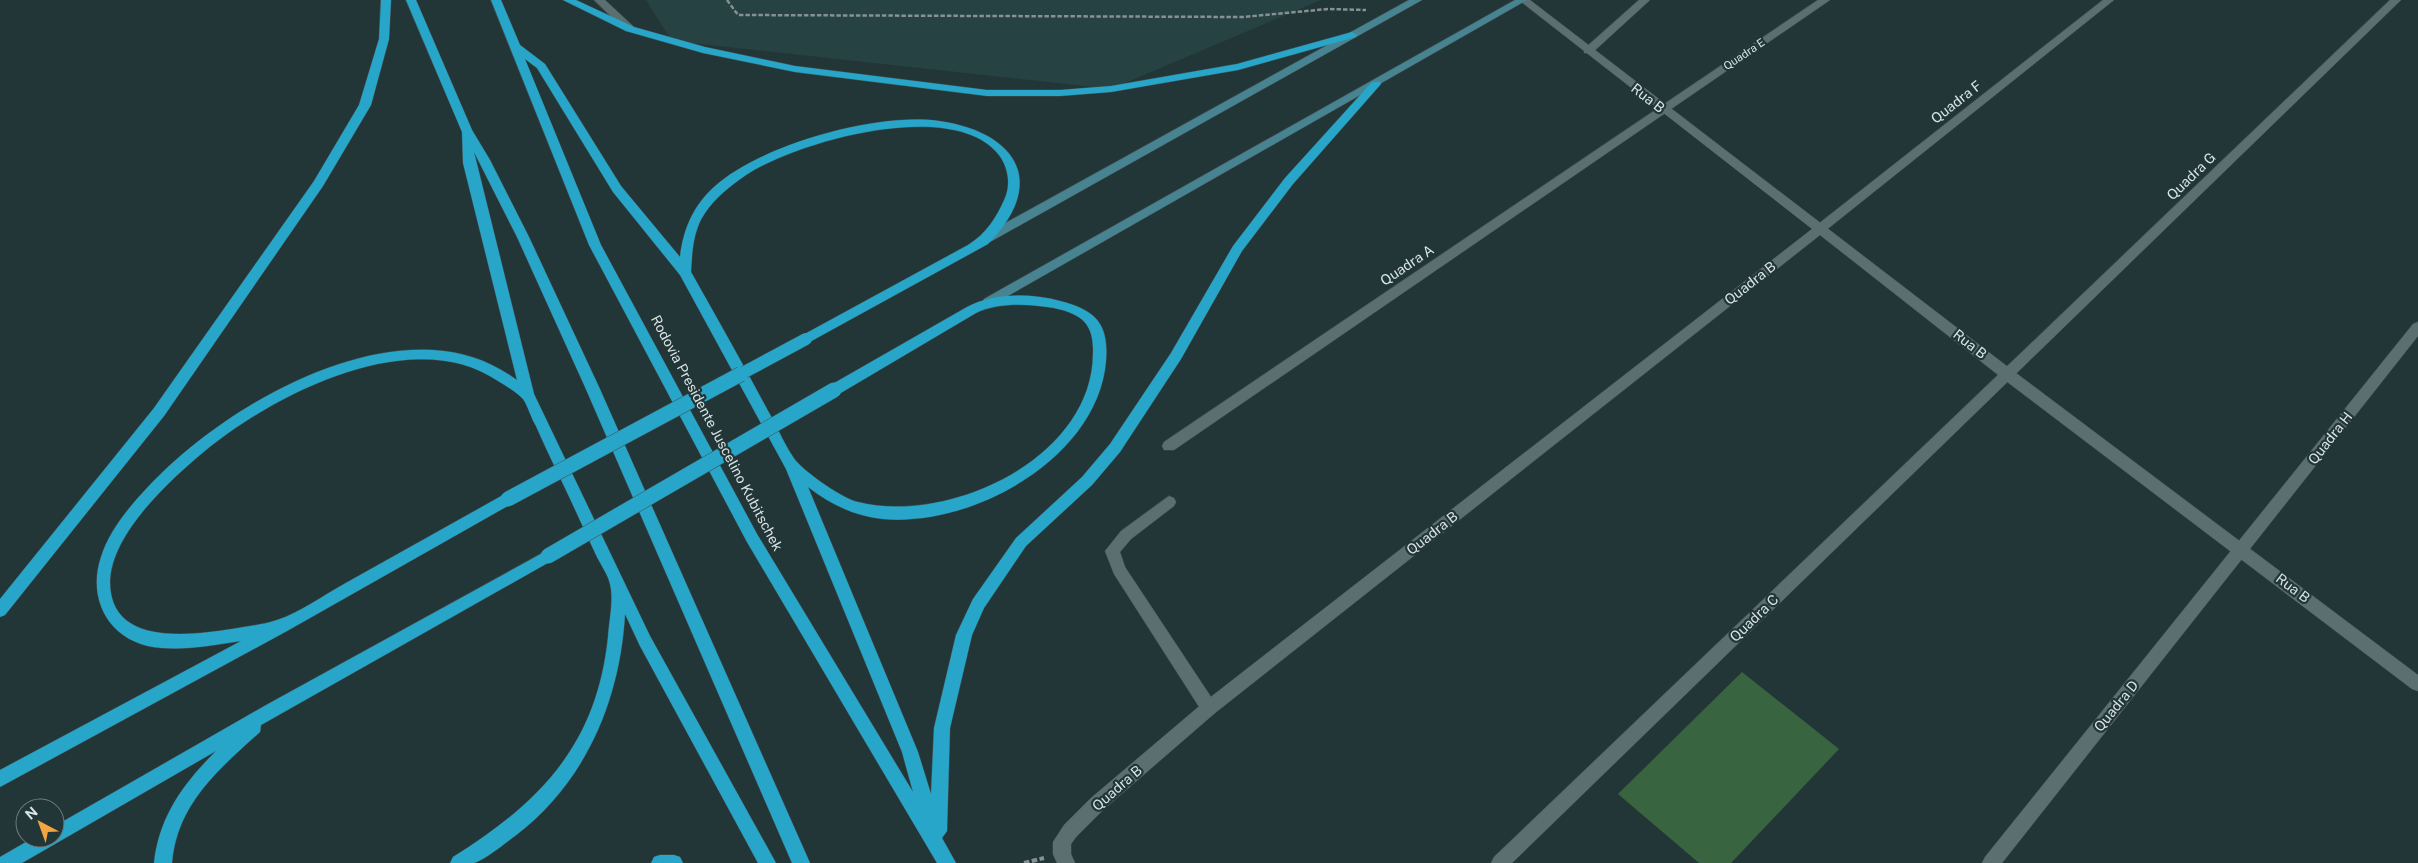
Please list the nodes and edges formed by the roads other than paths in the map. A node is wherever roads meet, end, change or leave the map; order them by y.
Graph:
1 (386, 0) edge
2 (411, 0) edge
3 (496, 0) edge
4 (568, 0) edge
5 (599, 0) edge
6 (1417, 0) edge
7 (1523, 0) edge
8 (1645, 0) edge
9 (1825, 0) edge
10 (2109, 0) edge
11 (2396, 0) edge
12 (630, 28) junction
13 (1352, 35) junction
14 (515, 46) junction
15 (1588, 50) junction
16 (1376, 84) junction
17 (1662, 109) junction
18 (466, 130) junction
19 (1821, 228) junction
20 (986, 239) junction
21 (685, 272) junction
22 (988, 302) junction
23 (2418, 327) edge
24 (2008, 374) junction
25 (527, 394) junction
26 (1169, 446) dead end
27 (793, 468) junction
28 (1169, 502) dead end
29 (2242, 549) junction
30 (618, 585) junction
31 (0, 610) edge
32 (282, 626) junction
33 (2418, 684) edge
34 (1209, 708) junction
35 (274, 709) junction
36 (0, 779) edge
37 (65, 829) edge
38 (32, 848) edge
39 (941, 851) edge
40 (1064, 859) edge
41 (6, 863) edge
42 (163, 863) edge
43 (459, 863) edge
44 (660, 863) edge
45 (674, 863) edge
46 (767, 863) edge
47 (801, 863) edge
48 (1500, 863) edge
49 (1991, 863) edge

1 - 31 highway
2 - 18 highway
3 - 14 highway, Rodovia Presidente Juscelino Kubitschek
4 - 12 highway
5 - 12 street
6 - 13 main road
7 - 15 street, Rua B
7 - 16 main road
8 - 15 street
9 - 17 street, Quadra E
10 - 19 street, Quadra F
11 - 24 street, Quadra G
12 - 13 highway
13 - 20 main road
14 - 21 highway
14 - 39 highway, Rodovia Presidente Juscelino Kubitschek
15 - 17 street, Rua B
16 - 22 main road
16 - 39 highway
17 - 19 street, Rua B
17 - 26 street, Quadra A
18 - 25 highway
18 - 47 highway
19 - 24 street, Rua B
19 - 34 street, Quadra B
20 - 21 highway
20 - 32 highway, bridge
21 - 27 highway
22 - 27 highway
22 - 35 highway, bridge
23 - 29 street, Quadra H
24 - 29 street, Rua B
24 - 48 street, Quadra C
25 - 30 highway
25 - 32 highway
27 - 39 highway
28 - 34 street
29 - 33 street, Rua B
29 - 49 street, Quadra D
30 - 43 highway
30 - 46 highway
32 - 36 highway
34 - 40 street, Quadra B
35 - 37 highway
35 - 42 highway
38 - 41 highway
44 - 45 highway

